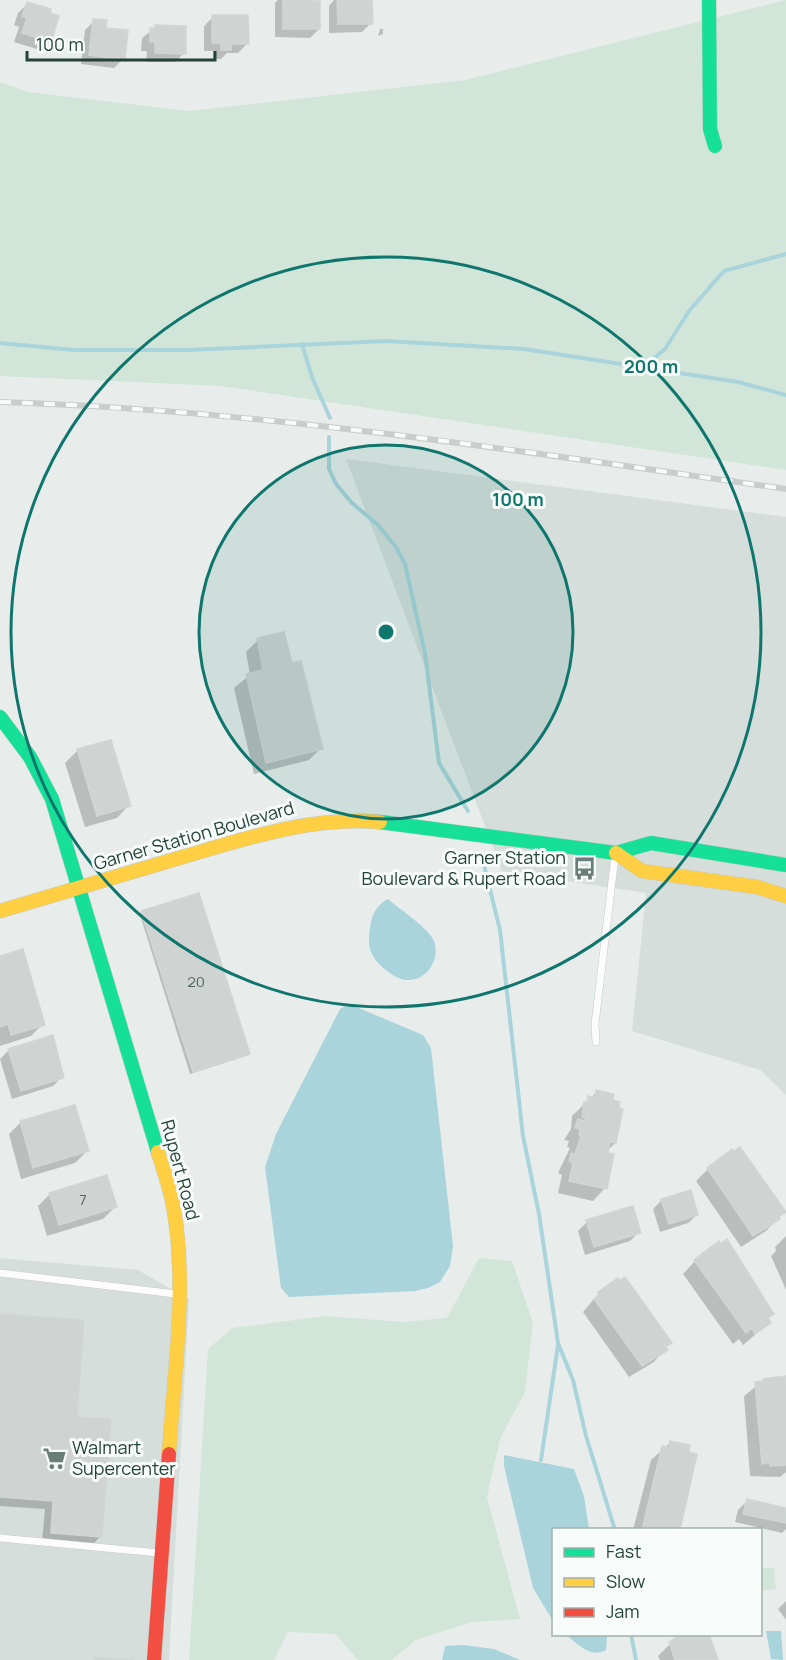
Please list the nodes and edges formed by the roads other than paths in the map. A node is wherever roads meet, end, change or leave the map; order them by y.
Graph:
1 (709, 0) edge
2 (715, 146) dead end
3 (0, 717) edge
4 (616, 853) junction
5 (786, 866) edge
6 (79, 888) junction
7 (786, 896) edge
8 (0, 911) edge
9 (596, 1042) dead end
10 (0, 1273) edge
11 (179, 1294) junction
12 (0, 1538) edge
13 (161, 1553) junction
14 (154, 1660) edge

1 - 2 street
3 - 6 street, Rupert Road
4 - 5 street, Garner Station Boulevard
4 - 6 street, Garner Station Boulevard
4 - 7 street, Garner Station Boulevard
4 - 9 lane
6 - 8 street, Garner Station Boulevard
6 - 11 street, Rupert Road
10 - 11 lane
11 - 13 street, Rupert Road
12 - 13 lane
13 - 14 street, Rupert Road

